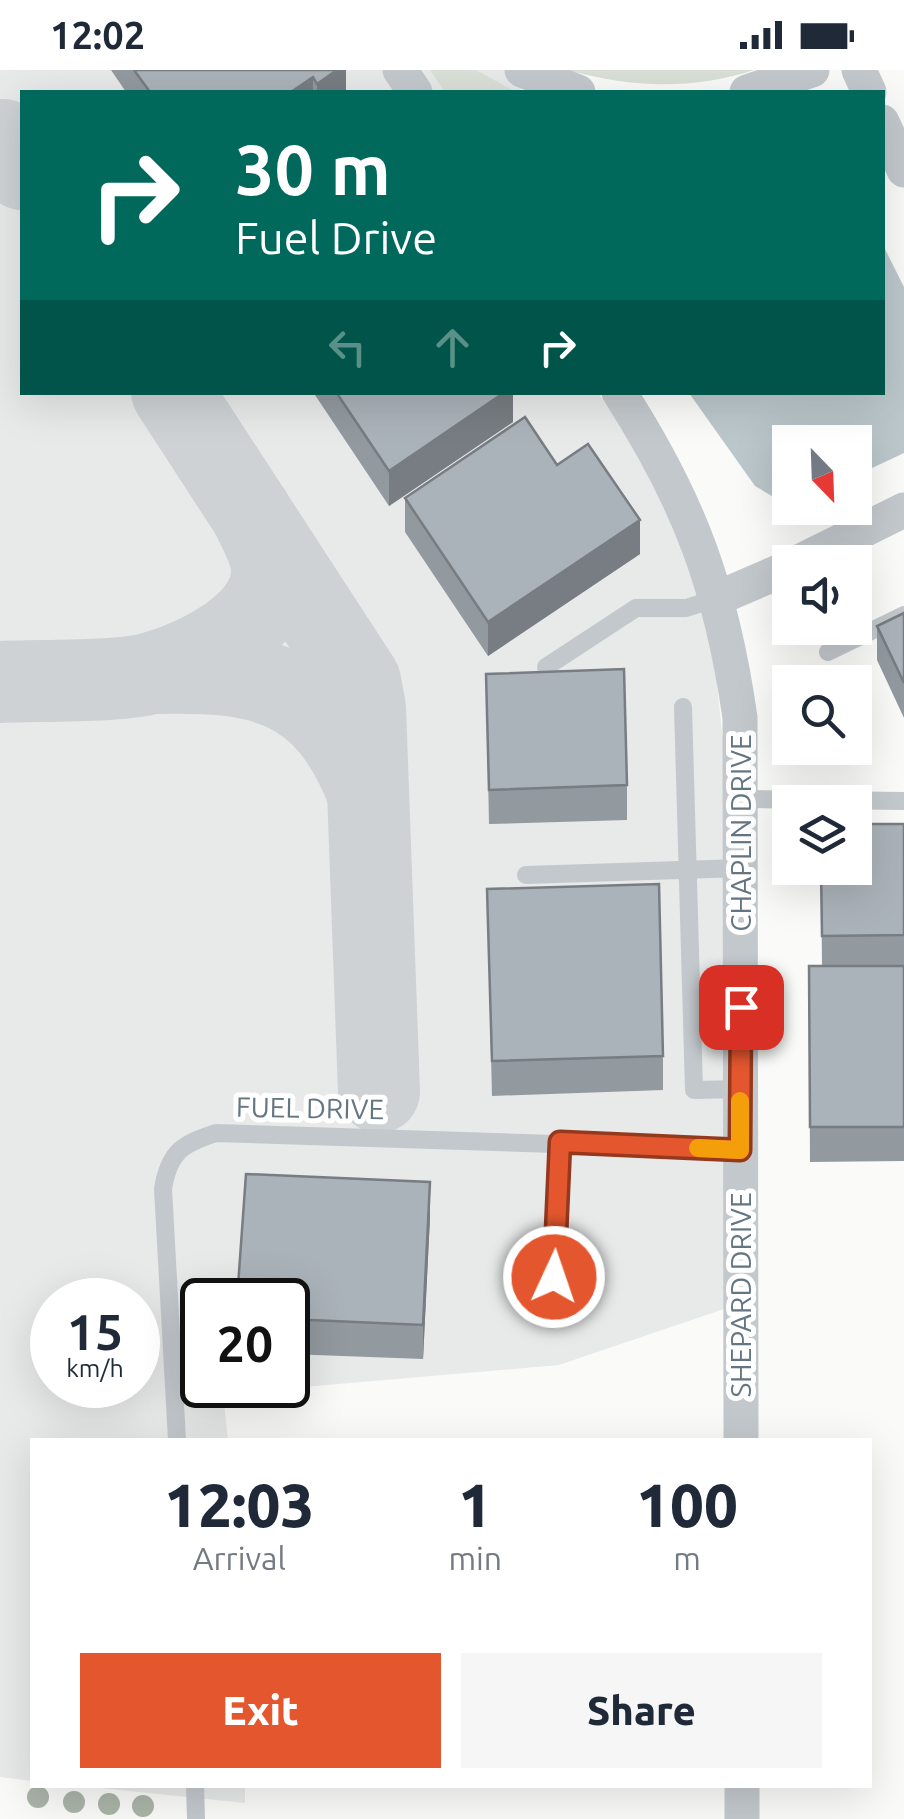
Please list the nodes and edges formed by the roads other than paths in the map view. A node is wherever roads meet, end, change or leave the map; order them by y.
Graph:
1 (522, 70) edge
2 (812, 70) edge
3 (573, 90) edge
4 (752, 90) edge
5 (885, 129) edge
6 (904, 170) edge
7 (621, 395) edge
8 (904, 510) edge
9 (833, 545) edge
10 (772, 575) edge
11 (718, 598) junction
12 (904, 615) edge
13 (828, 652) dead end
14 (546, 668) edge
15 (683, 707) dead end
16 (742, 799) junction
17 (904, 801) edge
18 (742, 868) junction
19 (687, 870) junction
20 (526, 875) dead end
21 (740, 1089) junction
22 (560, 1142) junction
23 (740, 1150) junction
24 (552, 1310) dead end
25 (176, 1438) edge
26 (741, 1438) edge
27 (194, 1788) edge
28 (742, 1788) edge
29 (196, 1819) edge
30 (742, 1819) edge

1 - 3 street
2 - 4 street
5 - 6 street
7 - 11 street
8 - 9 street
10 - 11 street
11 - 14 lane
11 - 16 street, CHAPLIN DRIVE
12 - 13 lane
15 - 19 lane
16 - 17 lane
16 - 18 street, CHAPLIN DRIVE
18 - 19 lane
18 - 21 street, CHAPLIN DRIVE
19 - 20 lane
19 - 21 lane
21 - 23 street, CHAPLIN DRIVE
22 - 23 lane, FUEL DRIVE
22 - 24 lane
22 - 25 lane, FUEL DRIVE
23 - 26 street, SHEPARD DRIVE
27 - 29 lane
28 - 30 street

